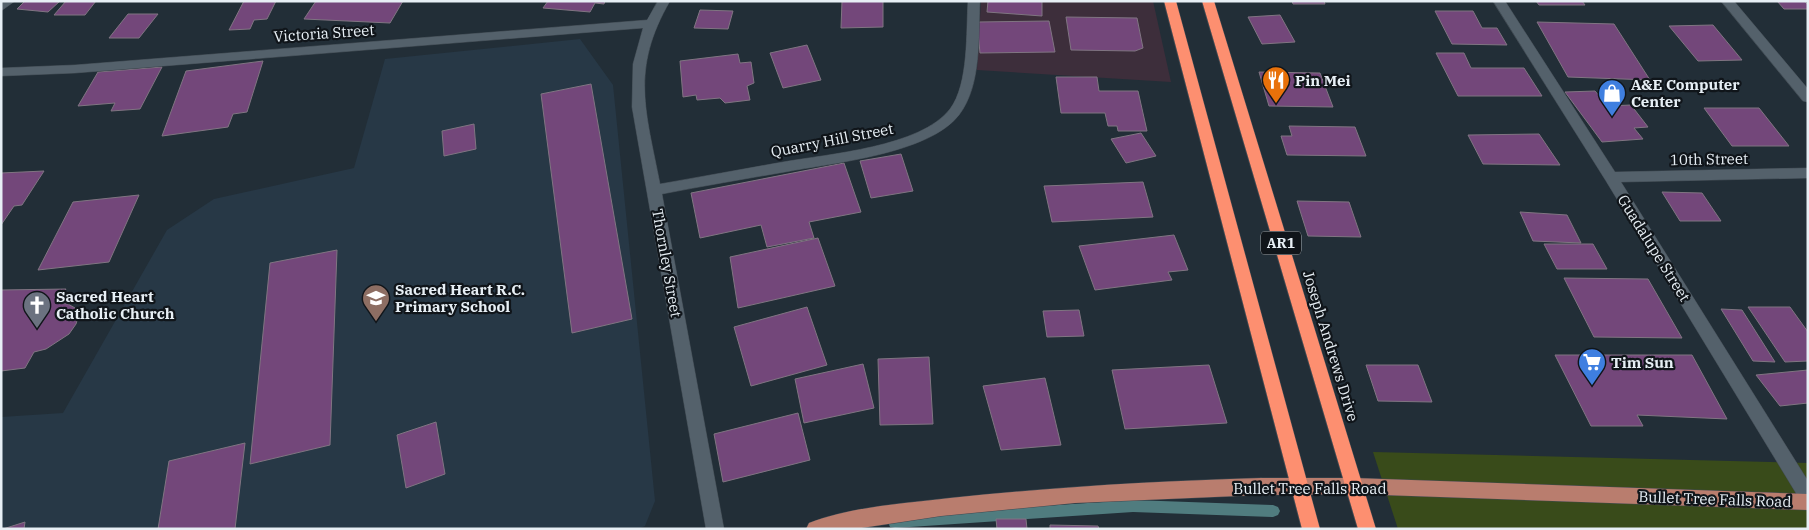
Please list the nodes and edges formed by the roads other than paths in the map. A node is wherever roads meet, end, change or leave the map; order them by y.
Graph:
1 (9, 1) edge
2 (664, 1) edge
3 (974, 1) edge
4 (1170, 1) edge
5 (1208, 1) edge
6 (1499, 1) edge
7 (1727, 1) edge
8 (1, 7) edge
9 (649, 24) junction
10 (1, 72) edge
11 (1808, 98) edge
12 (1808, 173) edge
13 (1611, 178) junction
14 (654, 190) junction
15 (1299, 486) junction
16 (1354, 486) junction
17 (1808, 497) edge
18 (1808, 502) edge
19 (715, 529) edge
20 (815, 529) edge
21 (1311, 529) edge
22 (1367, 529) edge

1 - 8 street
2 - 9 street, Thornley Street
3 - 14 street, Quarry Hill Street
4 - 15 highway, AR1
5 - 16 highway, Joseph Andrews Drive / AR1
6 - 13 street, Guadalupe Street
7 - 11 street
9 - 10 street, Victoria Street
9 - 14 street, Thornley Street
12 - 13 street, 10th Street
13 - 17 street, Guadalupe Street
14 - 19 street, Thornley Street
15 - 16 main road, Bullet Tree Falls Road
15 - 20 main road, Bullet Tree Falls Road
15 - 21 highway, AR1
16 - 18 main road, Bullet Tree Falls Road
16 - 22 highway, Joseph Andrews Drive / AR1

